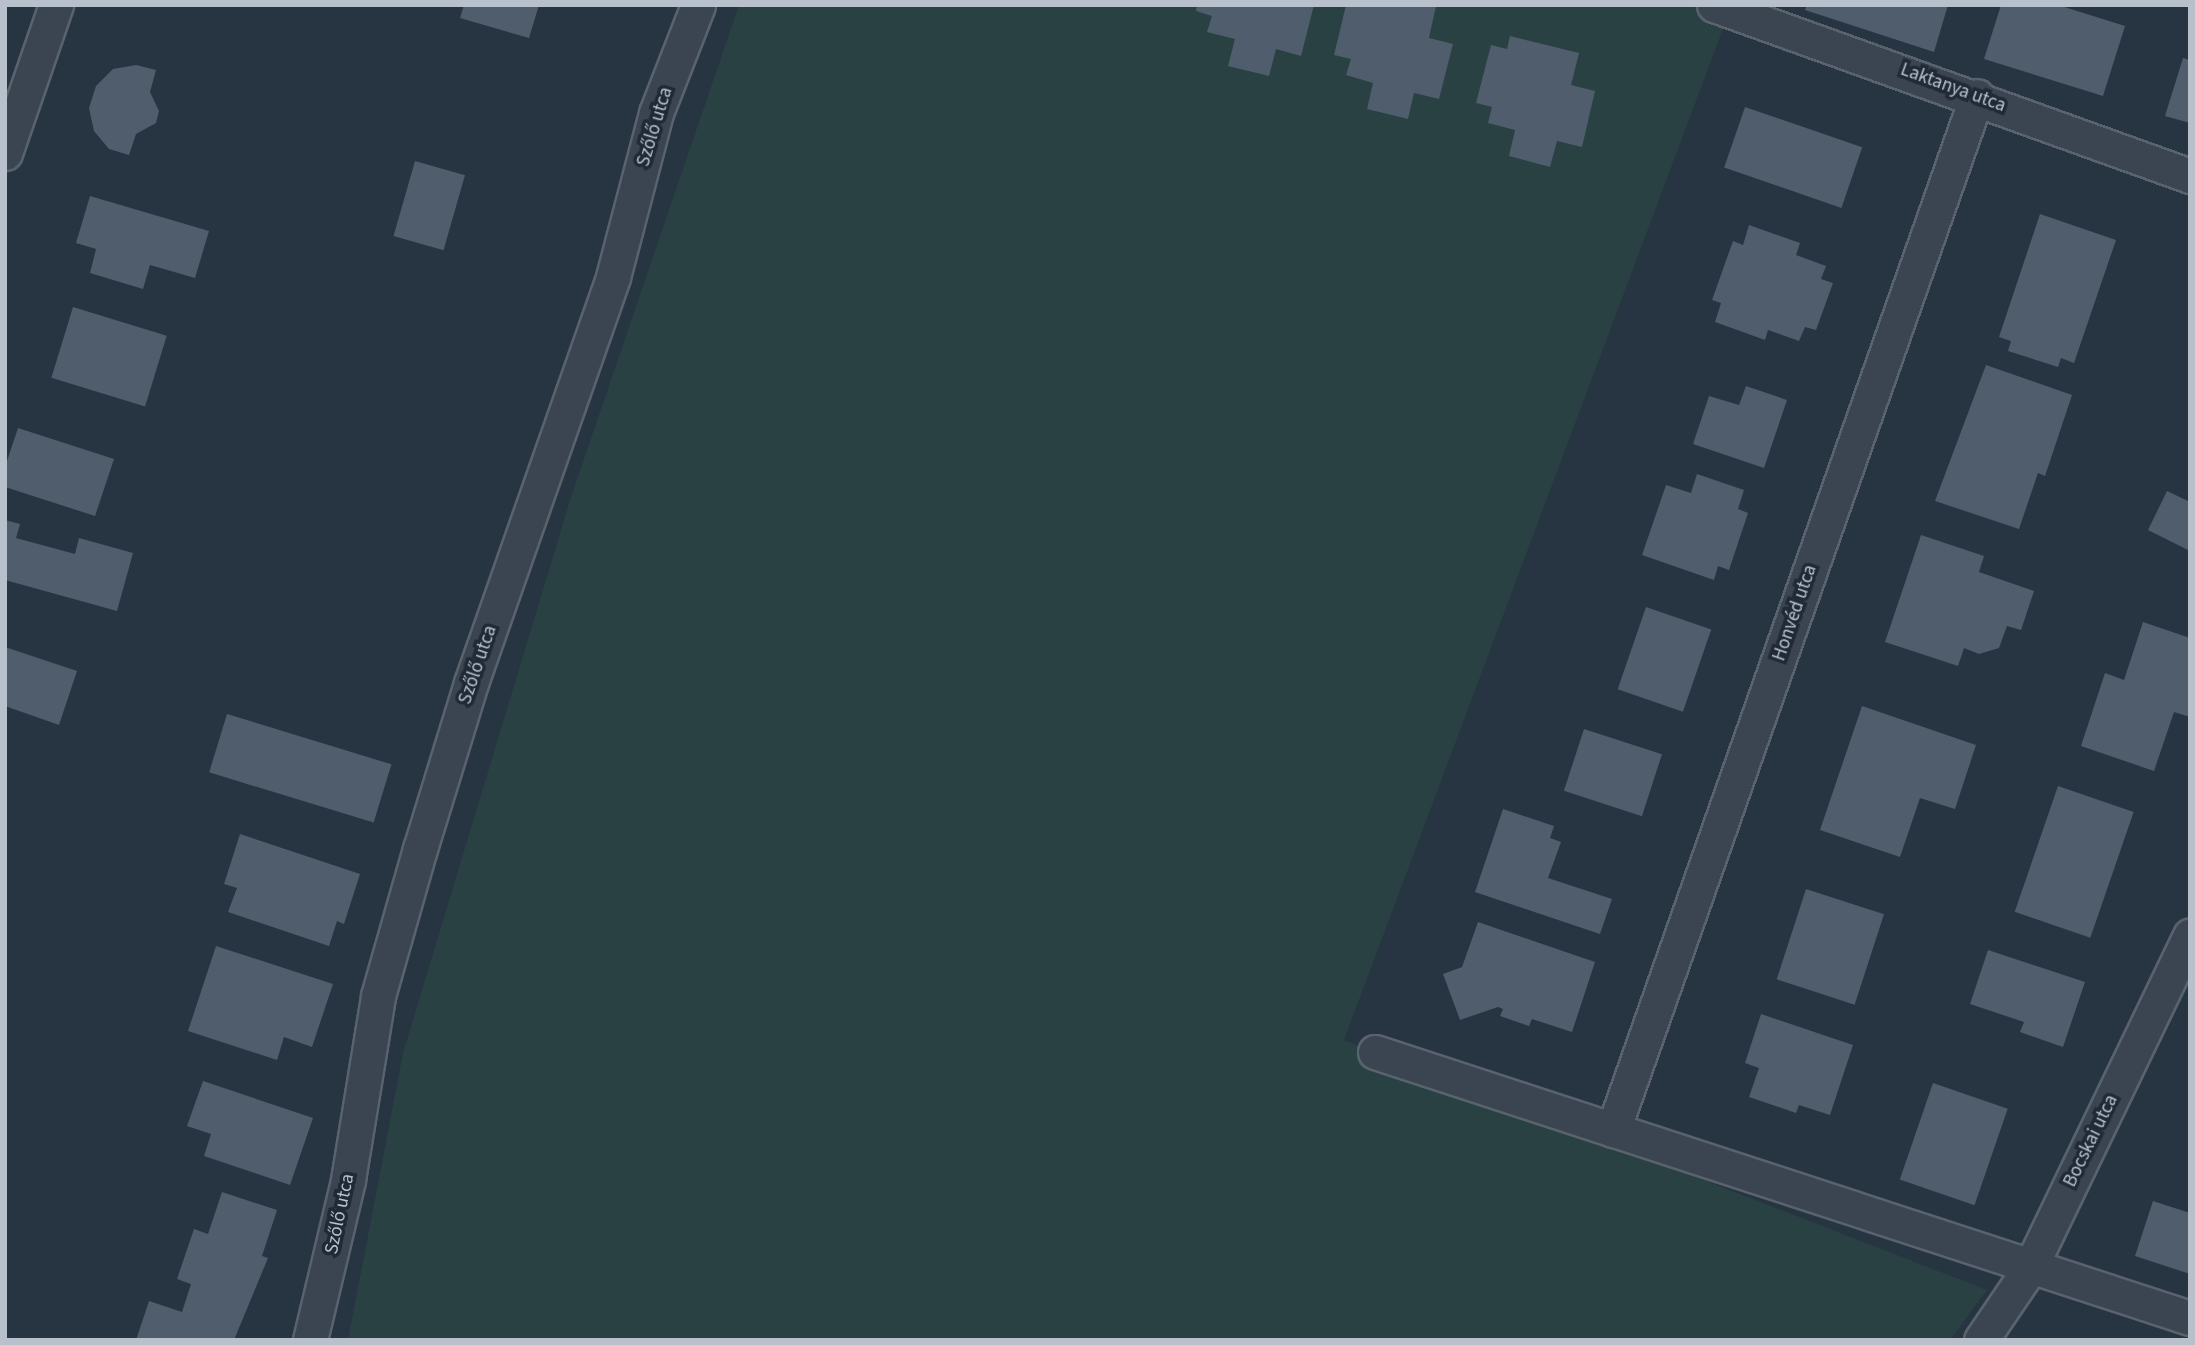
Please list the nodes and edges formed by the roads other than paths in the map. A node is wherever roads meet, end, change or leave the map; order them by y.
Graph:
1 (56, 5) edge
2 (698, 5) edge
3 (1714, 5) edge
4 (1978, 96) junction
5 (7, 141) edge
6 (2190, 176) edge
7 (2190, 935) edge
8 (1375, 1052) dead end
9 (1613, 1130) junction
10 (2031, 1268) junction
11 (2190, 1318) edge
12 (310, 1340) edge
13 (1981, 1340) edge

1 - 5 street
2 - 12 street, Szőlő utca
3 - 4 street, Laktanya utca
4 - 6 street, Laktanya utca
4 - 9 street, Honvéd utca
7 - 10 street, Bocskai utca
8 - 9 street
9 - 10 street
10 - 11 street
10 - 13 street, Bocskai utca

